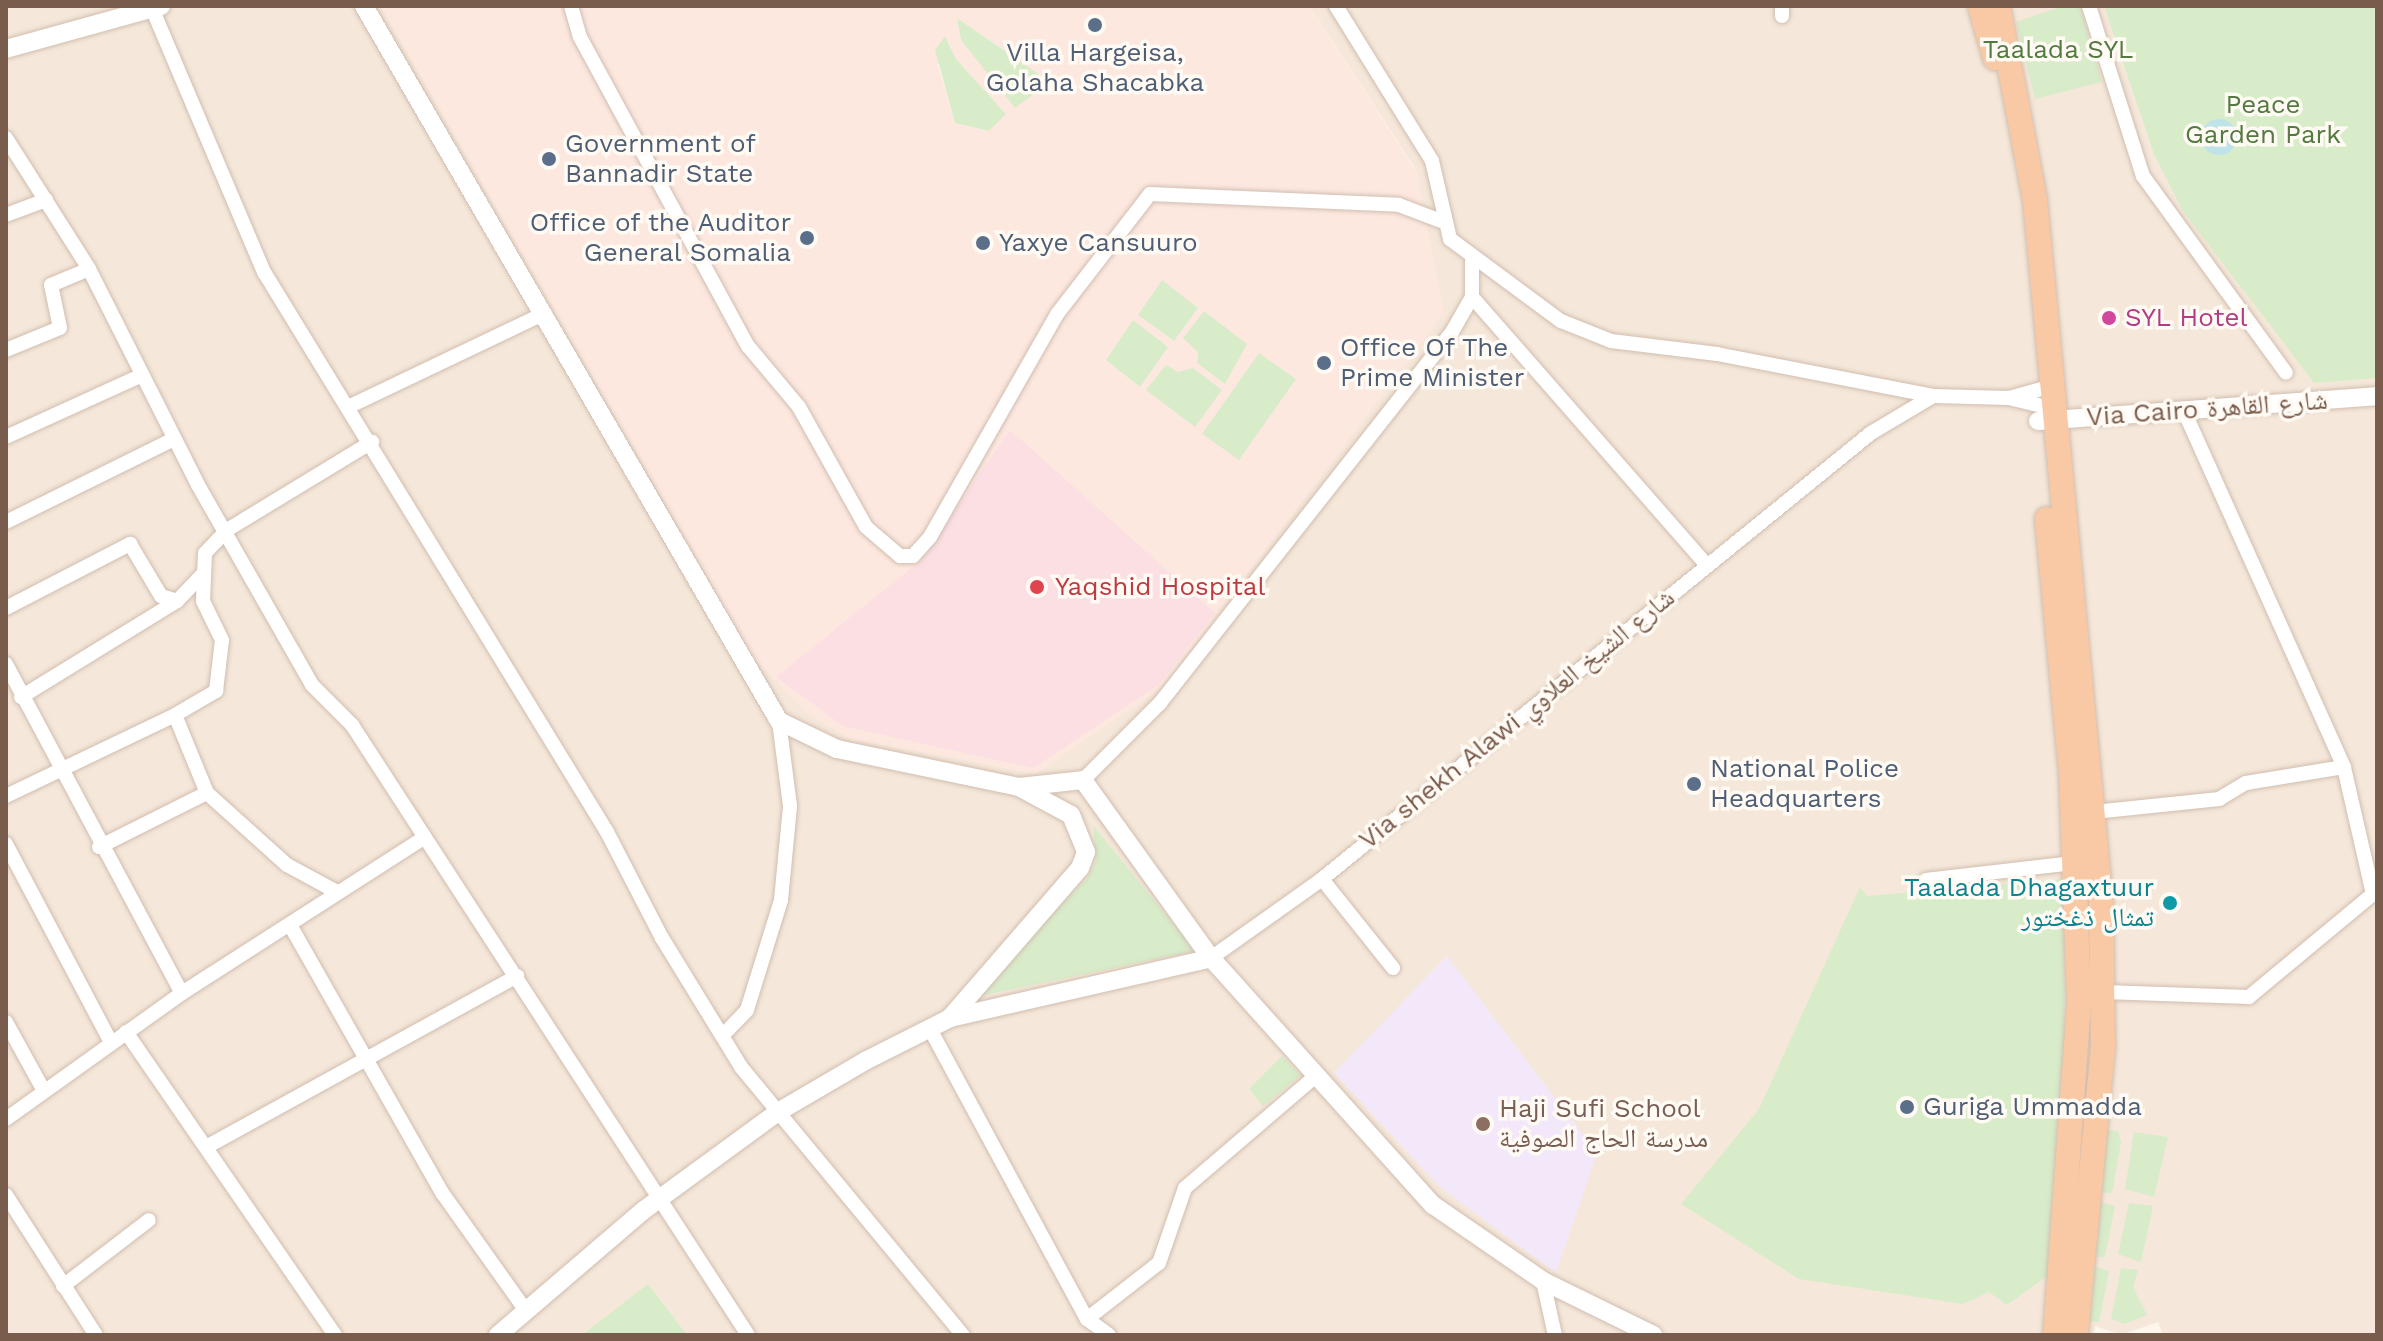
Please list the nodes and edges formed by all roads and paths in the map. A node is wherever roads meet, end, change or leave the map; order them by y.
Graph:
1 (364, 6) edge
2 (571, 6) edge
3 (1336, 6) edge
4 (1980, 6) edge
5 (1998, 6) edge
6 (2089, 6) edge
7 (155, 7) edge
8 (6, 49) edge
9 (6, 138) edge
10 (46, 200) junction
11 (2028, 202) junction
12 (6, 215) edge
13 (1441, 221) junction
14 (1472, 261) junction
15 (89, 269) junction
16 (1472, 297) junction
17 (539, 316) junction
18 (6, 350) edge
19 (2286, 373) dead end
20 (140, 376) junction
21 (1933, 396) junction
22 (2377, 396) edge
23 (2009, 398) junction
24 (2044, 406) junction
25 (348, 407) junction
26 (2185, 413) junction
27 (6, 437) edge
28 (174, 439) junction
29 (372, 442) junction
30 (6, 522) edge
31 (227, 530) junction
32 (1707, 565) junction
33 (204, 573) junction
34 (177, 601) junction
35 (6, 608) edge
36 (6, 664) edge
37 (21, 697) junction
38 (175, 715) junction
39 (779, 721) junction
40 (2344, 767) junction
41 (60, 770) junction
42 (1083, 780) junction
43 (1019, 787) junction
44 (207, 793) junction
45 (6, 796) edge
46 (2094, 812) junction
47 (422, 839) junction
48 (6, 844) edge
49 (99, 847) junction
50 (2073, 863) junction
51 (1322, 879) junction
52 (1926, 880) dead end
53 (337, 892) junction
54 (2375, 898) edge
55 (2101, 904) junction
56 (2078, 911) junction
57 (290, 925) junction
58 (1211, 958) junction
59 (1393, 968) dead end
60 (517, 976) junction
61 (2104, 992) junction
62 (182, 993) junction
63 (950, 1018) junction
64 (6, 1022) edge
65 (930, 1029) junction
66 (126, 1032) junction
67 (726, 1032) junction
68 (111, 1042) junction
69 (363, 1059) junction
70 (1317, 1075) junction
71 (44, 1091) junction
72 (778, 1112) junction
73 (6, 1119) edge
74 (208, 1146) junction
75 (6, 1195) edge
76 (659, 1200) junction
77 (149, 1220) dead end
78 (1543, 1281) junction
79 (63, 1286) junction
80 (526, 1311) junction
81 (1087, 1319) junction
82 (2067, 1324) edge
83 (88, 1332) edge
84 (335, 1335) edge
85 (498, 1335) edge
86 (748, 1335) edge
87 (963, 1335) edge
88 (1109, 1335) edge
89 (1555, 1335) edge
90 (1653, 1335) edge

1 - 17 street
2 - 13 street
3 - 13 street
4 - 11 highway
5 - 11 highway
6 - 19 street
7 - 8 street
7 - 25 street
9 - 10 street
10 - 12 street
10 - 15 street
11 - 24 highway
13 - 14 street, Via Cairo شارع القاهرة
14 - 16 street
14 - 21 street, Via Cairo شارع القاهرة
15 - 18 street
15 - 20 street
16 - 32 street
16 - 42 street
17 - 25 street
17 - 39 street
20 - 27 street
20 - 28 street
21 - 23 street, Via Cairo شارع القاهرة
21 - 32 street, Via shekh Alawi شارع الشيخ العلاوي
22 - 26 street, Via Cairo شارع القاهرة
23 - 24 street, Via Cairo شارع القاهرة
23 - 24 street, Via Cairo شارع القاهرة
24 - 26 street, Via Cairo شارع القاهرة
24 - 46 highway
24 - 50 highway
25 - 29 street
26 - 40 street
28 - 30 street
28 - 31 street
29 - 31 street
29 - 67 street
31 - 33 street
31 - 47 street
32 - 51 street, Via shekh Alawi شارع الشيخ العلاوي
33 - 34 street
33 - 38 street
34 - 35 street
34 - 37 street
36 - 37 street
37 - 41 street
38 - 41 street
38 - 44 street
39 - 43 street
39 - 67 street
40 - 46 street
40 - 54 street
41 - 45 street
41 - 49 street
42 - 43 street
42 - 58 street
43 - 63 street
44 - 49 street
44 - 53 street
46 - 55 highway
47 - 53 street
47 - 60 street
48 - 68 street
49 - 62 street
50 - 52 street
50 - 56 highway
51 - 58 street, Via shekh Alawi شارع الشيخ العلاوي
51 - 59 street
53 - 57 street
54 - 61 street
55 - 56 highway
55 - 61 highway
56 - 82 highway
57 - 62 street
57 - 69 street
58 - 63 street
58 - 70 street
60 - 69 street
60 - 76 street
61 - 82 highway
62 - 66 street
63 - 65 street
64 - 71 street
65 - 72 street
65 - 81 street
66 - 68 street
66 - 74 street
67 - 72 street
68 - 71 street
69 - 74 street
69 - 80 street
70 - 78 street
70 - 81 street
71 - 73 street
72 - 76 street
72 - 87 street
74 - 84 street
75 - 79 street
76 - 80 street
76 - 86 street
77 - 79 street
78 - 89 street
78 - 90 street
79 - 83 street
80 - 85 street
81 - 88 street

